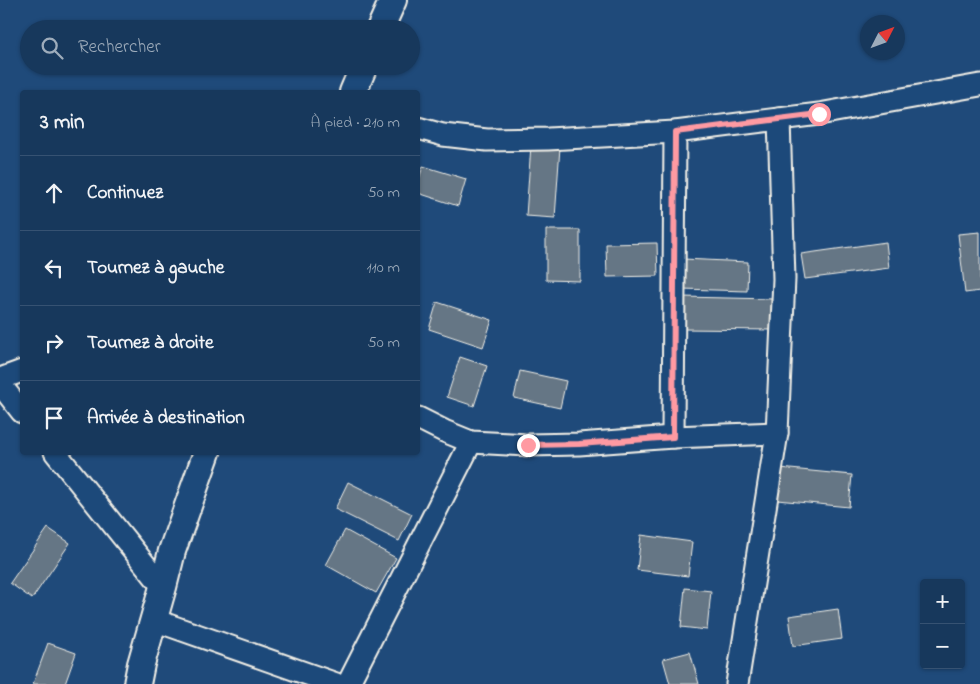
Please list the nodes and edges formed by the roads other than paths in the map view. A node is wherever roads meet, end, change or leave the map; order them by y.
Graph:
1 (393, 0) edge
2 (384, 20) edge
3 (361, 75) edge
4 (980, 85) edge
5 (355, 90) edge
6 (778, 119) junction
7 (420, 129) edge
8 (675, 132) junction
9 (20, 372) edge
10 (0, 379) edge
11 (0, 384) edge
12 (20, 409) edge
13 (420, 419) edge
14 (776, 433) junction
15 (673, 437) junction
16 (472, 442) junction
17 (57, 455) edge
18 (206, 455) edge
19 (163, 587) junction
20 (154, 620) junction
21 (137, 684) edge
22 (336, 684) edge
23 (348, 684) edge
24 (737, 684) edge

1 - 2 street
3 - 5 street
4 - 6 street
6 - 8 street
6 - 14 street
7 - 8 street
8 - 15 street
9 - 10 street
11 - 12 street
13 - 16 street
14 - 15 street
14 - 24 street
15 - 16 street
16 - 23 street
17 - 19 street
18 - 19 street
19 - 20 street
20 - 21 street
20 - 22 street

